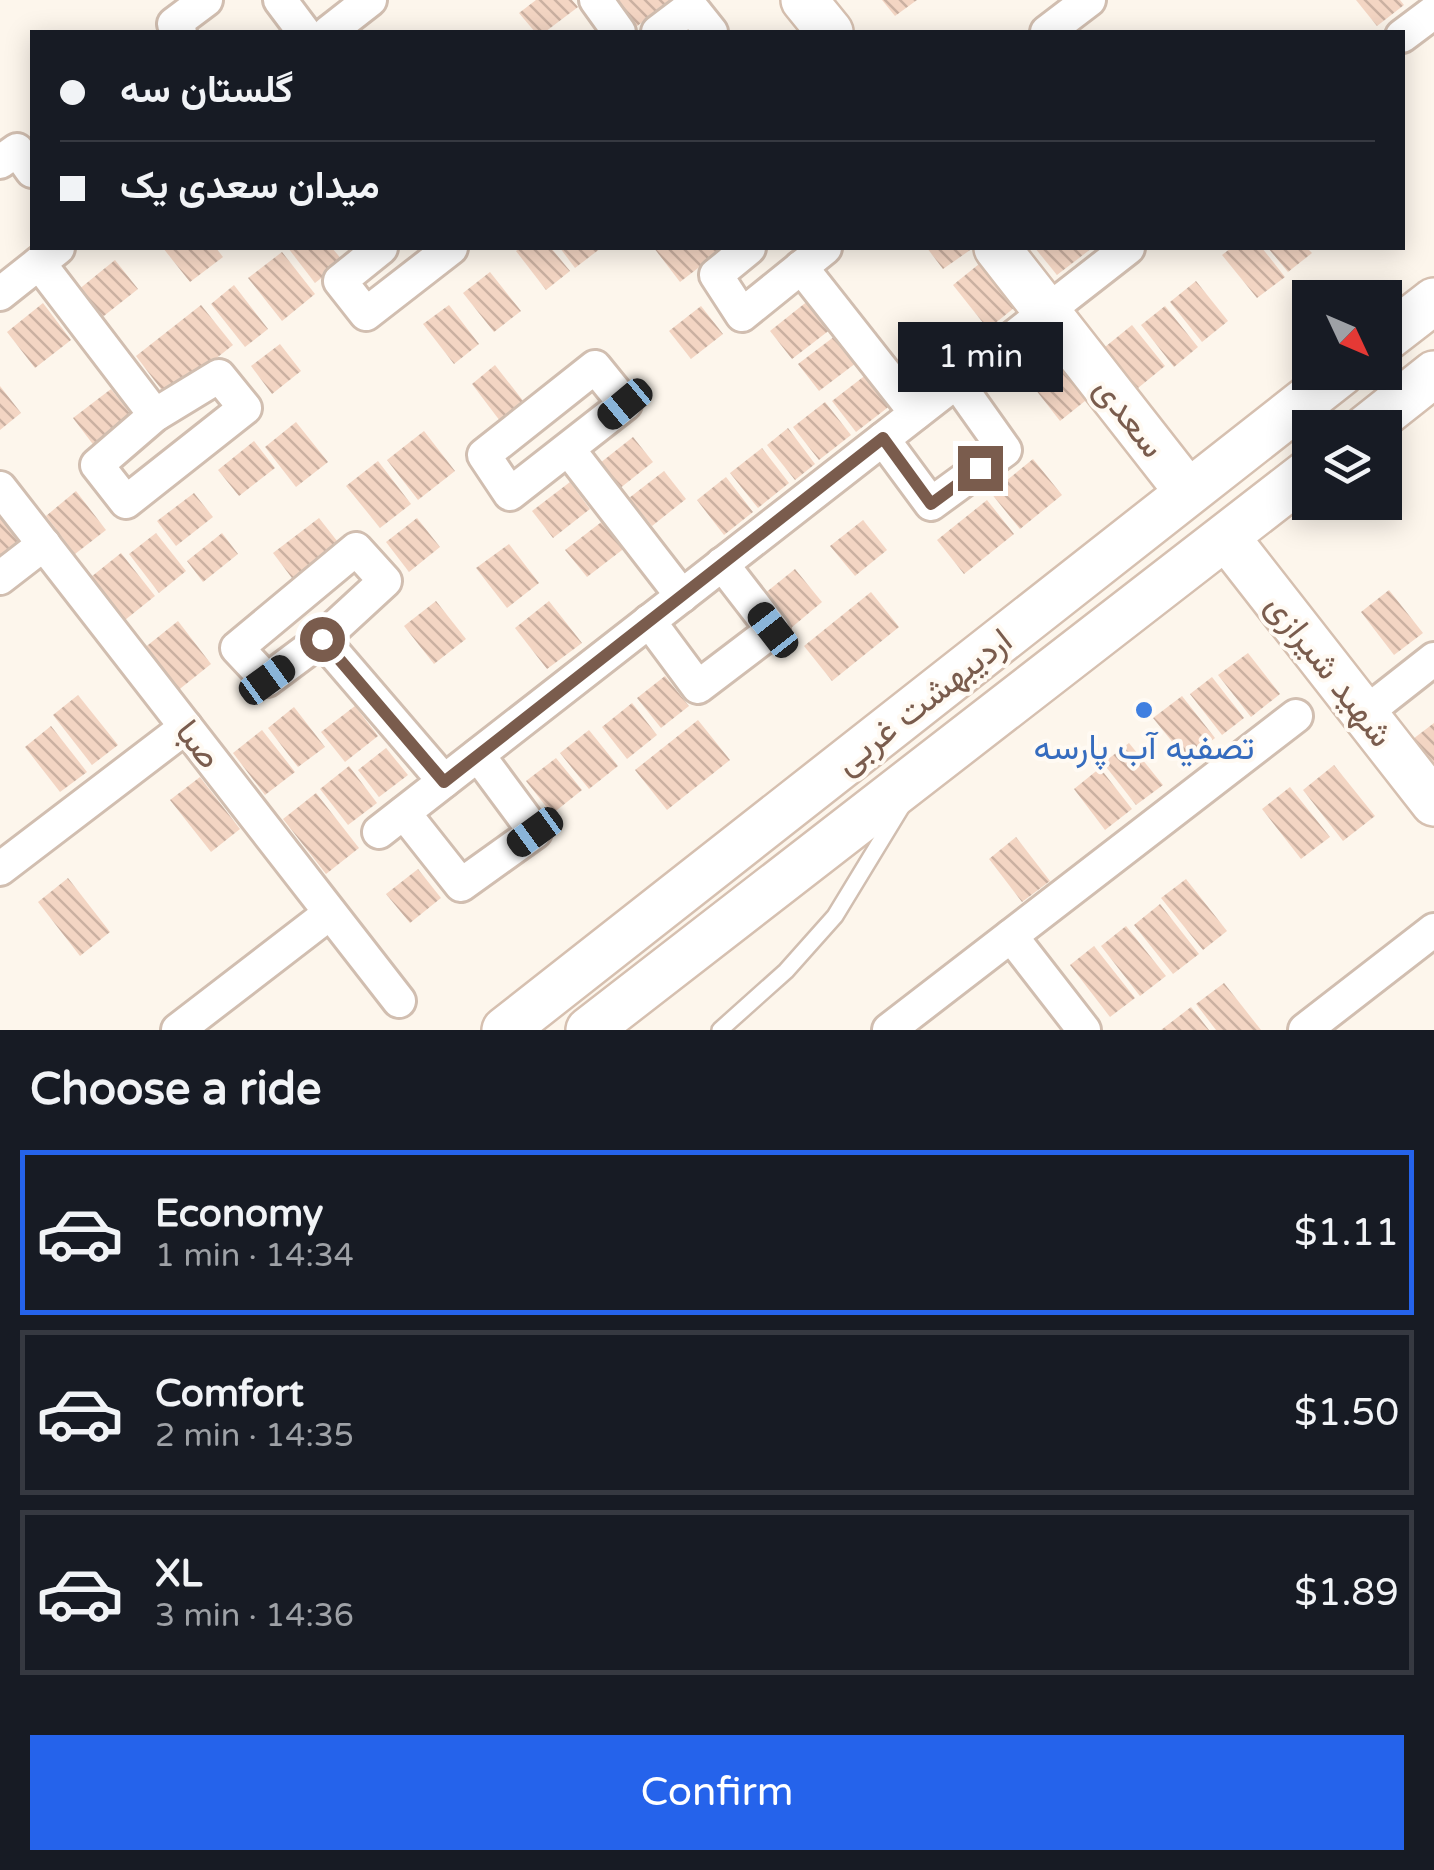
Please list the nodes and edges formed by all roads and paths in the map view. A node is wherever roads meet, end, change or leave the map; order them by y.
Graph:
1 (206, 0) edge
2 (280, 0) edge
3 (370, 0) edge
4 (596, 0) edge
5 (804, 0) edge
6 (1088, 0) edge
7 (1434, 12) edge
8 (178, 30) edge
9 (302, 30) edge
10 (332, 30) edge
11 (618, 30) edge
12 (661, 30) edge
13 (708, 30) edge
14 (828, 30) edge
15 (1050, 30) edge
16 (1405, 34) edge
17 (0, 162) edge
18 (30, 168) edge
19 (379, 250) edge
20 (448, 250) edge
21 (746, 250) edge
22 (1000, 250) edge
23 (1125, 250) edge
24 (48, 255) edge
25 (813, 258) edge
26 (1, 292) edge
27 (1434, 301) edge
28 (1047, 311) junction
29 (1402, 326) edge
30 (1434, 374) edge
31 (956, 382) junction
32 (1319, 390) edge
33 (1389, 410) edge
34 (916, 413) junction
35 (155, 414) dead end
36 (883, 438) junction
37 (570, 450) dead end
38 (1292, 485) edge
39 (0, 488) edge
40 (1188, 492) junction
41 (1226, 536) junction
42 (44, 544) junction
43 (722, 564) junction
44 (0, 578) edge
45 (682, 596) junction
46 (649, 621) junction
47 (322, 639) dead end
48 (1434, 660) edge
49 (1364, 714) junction
50 (1296, 716) dead end
51 (186, 727) junction
52 (478, 755) junction
53 (922, 772) junction
54 (444, 782) junction
55 (1434, 803) edge
56 (0, 869) edge
57 (330, 912) junction
58 (1434, 930) edge
59 (1011, 936) junction
60 (399, 1001) dead end
61 (178, 1030) edge
62 (505, 1030) edge
63 (589, 1030) edge
64 (720, 1030) edge
65 (890, 1030) edge
66 (1084, 1030) edge
67 (1305, 1030) edge

1 - 8 street
2 - 9 street
3 - 10 street
4 - 11 street
5 - 14 main road
6 - 15 street
7 - 16 street
12 - 13 street
17 - 18 street
19 - 20 street
21 - 25 street
22 - 28 main road, سعدی
23 - 28 street
24 - 26 street
24 - 35 street
25 - 34 street
27 - 29 main road
28 - 31 street
28 - 40 main road, سعدی
30 - 33 main road
31 - 34 street
31 - 36 street
32 - 40 main road, اردیبهشت غربی
34 - 36 street
36 - 43 street
37 - 45 street
38 - 41 main road, اردیبهشت غربی
39 - 42 street, صبا
40 - 62 main road, اردیبهشت غربی
41 - 49 main road, شهید شیرازی
41 - 53 main road, اردیبهشت غربی
42 - 44 street
42 - 51 street, صبا
43 - 45 street
43 - 46 street
45 - 46 street
46 - 52 street
47 - 54 street
48 - 49 street
49 - 55 main road, شهید شیرازی
50 - 59 street
51 - 56 street
51 - 57 street, صبا
52 - 54 street
52 - 54 street
53 - 63 main road, اردیبهشت غربی
53 - 64 lane
57 - 60 street, صبا
57 - 61 street
58 - 67 street
59 - 65 street
59 - 66 street

